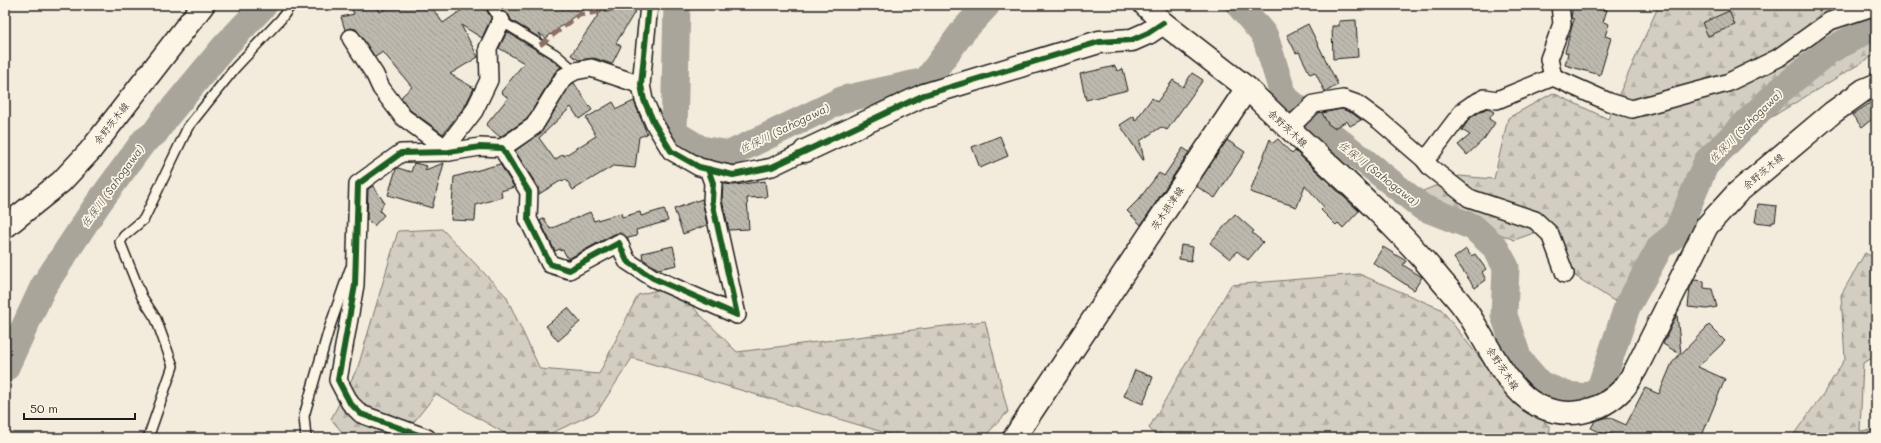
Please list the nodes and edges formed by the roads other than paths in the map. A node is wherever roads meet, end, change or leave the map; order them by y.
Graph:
1 (203, 5) edge
2 (290, 5) edge
3 (490, 5) edge
4 (649, 5) edge
5 (1145, 5) edge
6 (1560, 5) edge
7 (1876, 6) edge
8 (501, 21) junction
9 (1163, 23) junction
10 (351, 38) dead end
11 (575, 71) junction
12 (1553, 77) junction
13 (641, 85) junction
14 (1876, 85) edge
15 (1246, 88) junction
16 (1288, 129) junction
17 (502, 148) junction
18 (447, 151) junction
19 (805, 151) joint
20 (1424, 159) junction
21 (708, 169) junction
22 (5, 227) edge
23 (357, 245) junction
24 (1565, 274) dead end
25 (148, 438) edge
26 (306, 438) edge
27 (427, 438) edge
28 (1014, 438) edge

1 - 22 main road, 余野茨木線
2 - 25 lane
3 - 8 lane
4 - 13 street
5 - 9 main road
6 - 12 street
7 - 12 street
8 - 11 lane
8 - 18 street
9 - 15 main road
9 - 19 main road
10 - 18 street
11 - 13 street
11 - 17 street
12 - 20 street
13 - 21 street
14 - 16 main road, 余野茨木線
15 - 16 main road, 余野茨木線
15 - 28 main road, 茨木摂津線
16 - 20 street
17 - 18 street
17 - 21 street
18 - 23 street
19 - 21 street
20 - 24 street
23 - 26 lane
23 - 27 street

